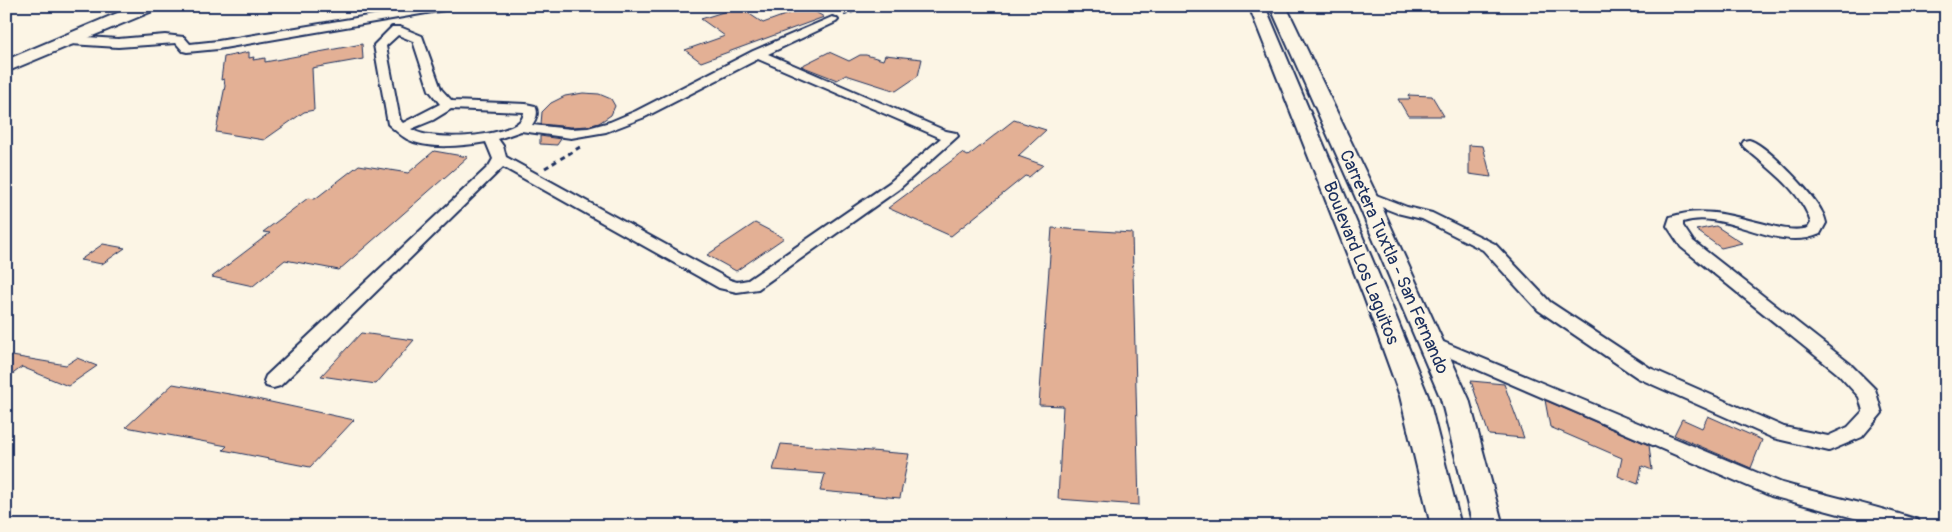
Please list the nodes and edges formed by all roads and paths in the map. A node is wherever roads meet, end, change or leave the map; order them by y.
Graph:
1 (126, 6) edge
2 (149, 6) edge
3 (403, 6) edge
4 (450, 6) edge
5 (870, 6) edge
6 (1257, 6) edge
7 (1278, 6) edge
8 (389, 12) junction
9 (832, 20) joint
10 (396, 30) junction
11 (70, 40) junction
12 (757, 54) junction
13 (6, 56) edge
14 (6, 67) edge
15 (448, 105) junction
16 (404, 127) junction
17 (520, 127) junction
18 (490, 138) junction
19 (1748, 144) dead end
20 (500, 159) junction
21 (1366, 196) junction
22 (1365, 269) junction
23 (1397, 270) junction
24 (1429, 342) junction
25 (273, 381) dead end
26 (1446, 526) edge
27 (1488, 526) edge
28 (1911, 526) edge

1 - 13 main road
2 - 11 main road
3 - 8 street
4 - 8 street
5 - 9 path
6 - 22 main road, Boulevard Los Laguitos
7 - 21 main road, Carretera Tuxtla - San Fernando
8 - 10 street
8 - 11 street
9 - 12 street
10 - 15 street
10 - 16 street
11 - 14 main road
12 - 17 street
12 - 20 street
15 - 16 street
15 - 17 street
16 - 18 street
17 - 18 street
18 - 20 street
19 - 21 street
20 - 25 street
21 - 23 main road, Carretera Tuxtla - San Fernando
22 - 23 main road
22 - 26 main road, Boulevard Los Laguitos
23 - 24 main road, Carretera Tuxtla - San Fernando
24 - 27 main road, Carretera Tuxtla - San Fernando
24 - 28 street

